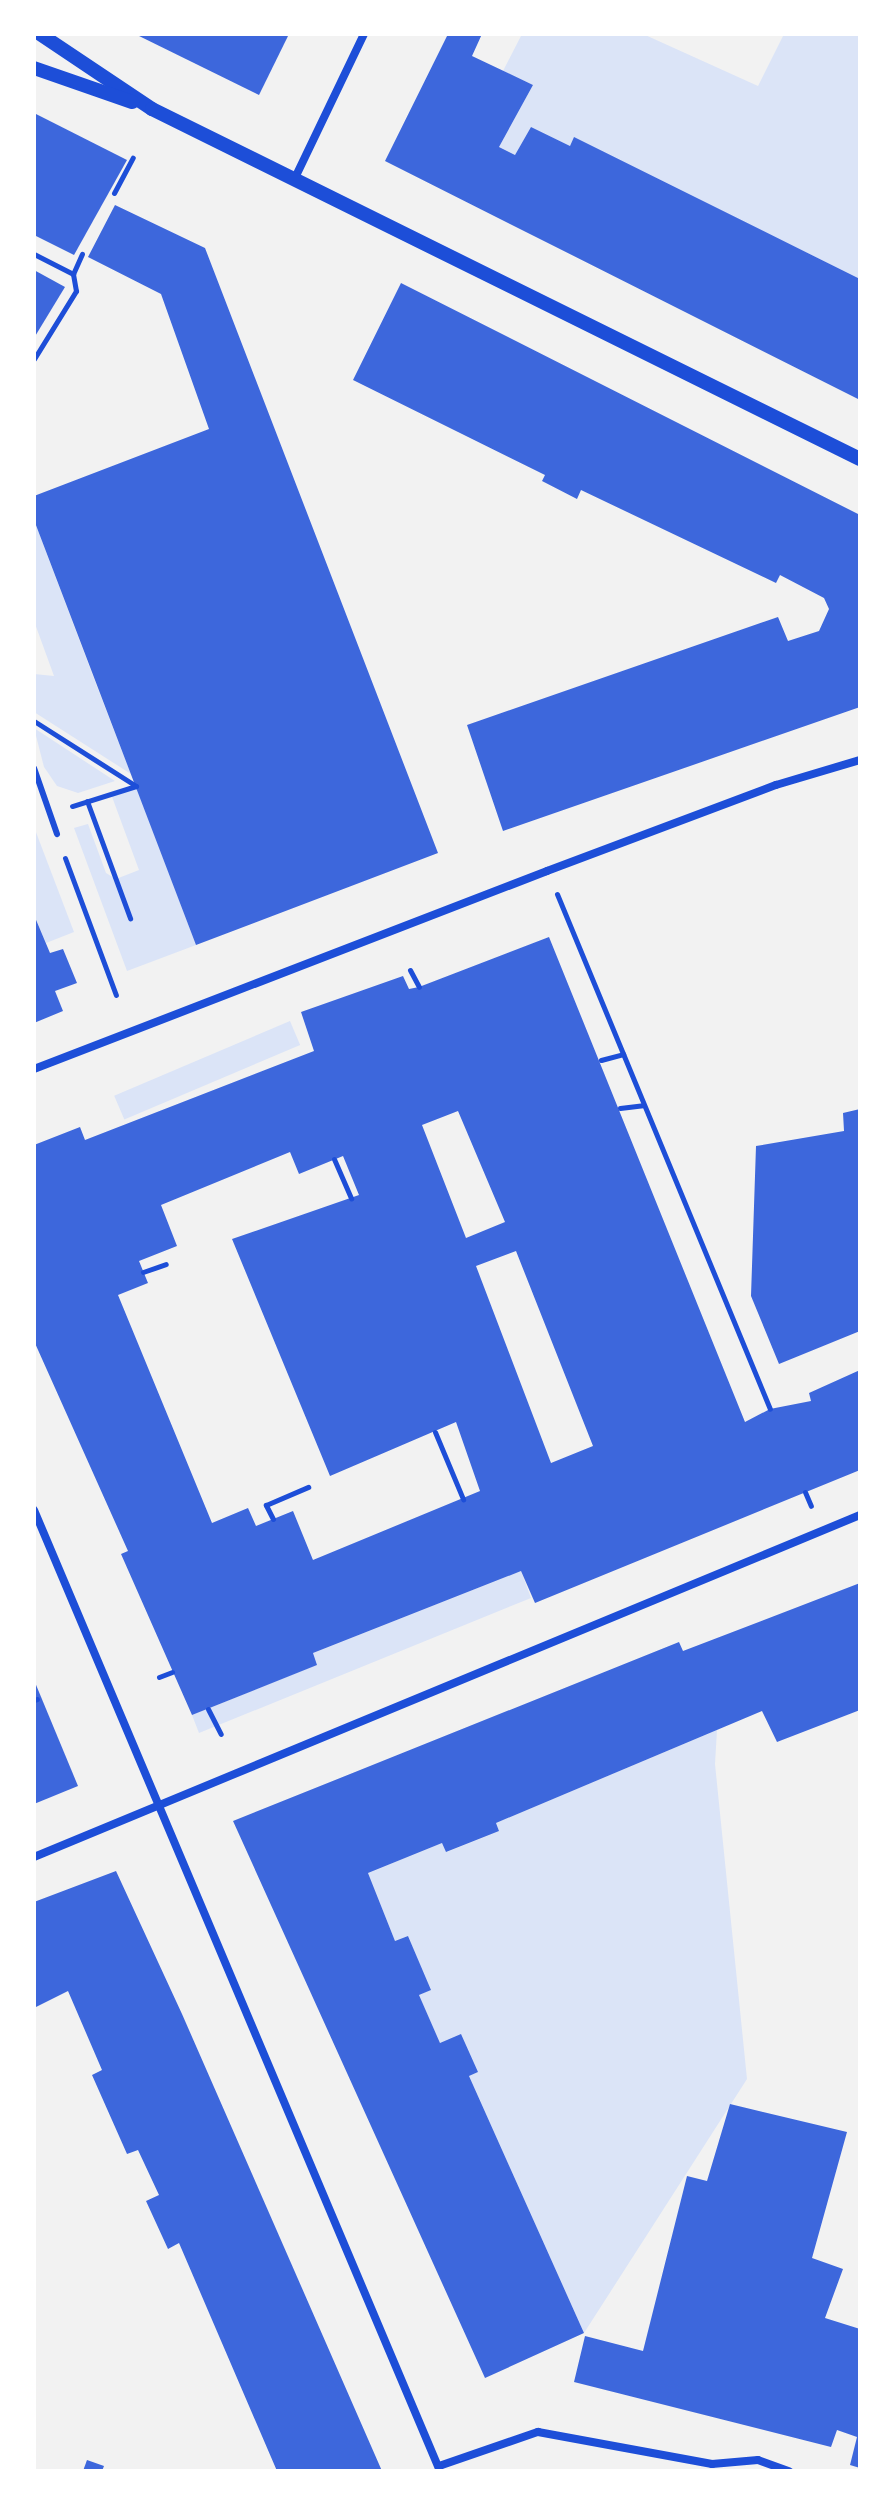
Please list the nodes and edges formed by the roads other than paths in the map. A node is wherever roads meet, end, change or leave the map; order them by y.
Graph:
1 (40, 34) edge
2 (364, 34) edge
3 (34, 68) edge
4 (152, 109) junction
5 (294, 180) junction
6 (860, 459) edge
7 (860, 760) edge
8 (34, 768) edge
9 (57, 834) dead end
10 (34, 1069) edge
11 (34, 1510) edge
12 (860, 1515) edge
13 (160, 1806) junction
14 (34, 1857) edge
15 (730, 2460) junction
16 (440, 2468) edge
17 (733, 2471) edge
18 (789, 2471) edge

1 - 4 street
2 - 5 street
3 - 4 street
4 - 5 street
5 - 6 street
7 - 10 street
8 - 9 lane
11 - 13 street
12 - 13 street
13 - 14 street
13 - 16 street
15 - 16 street
15 - 17 lane
15 - 18 street

